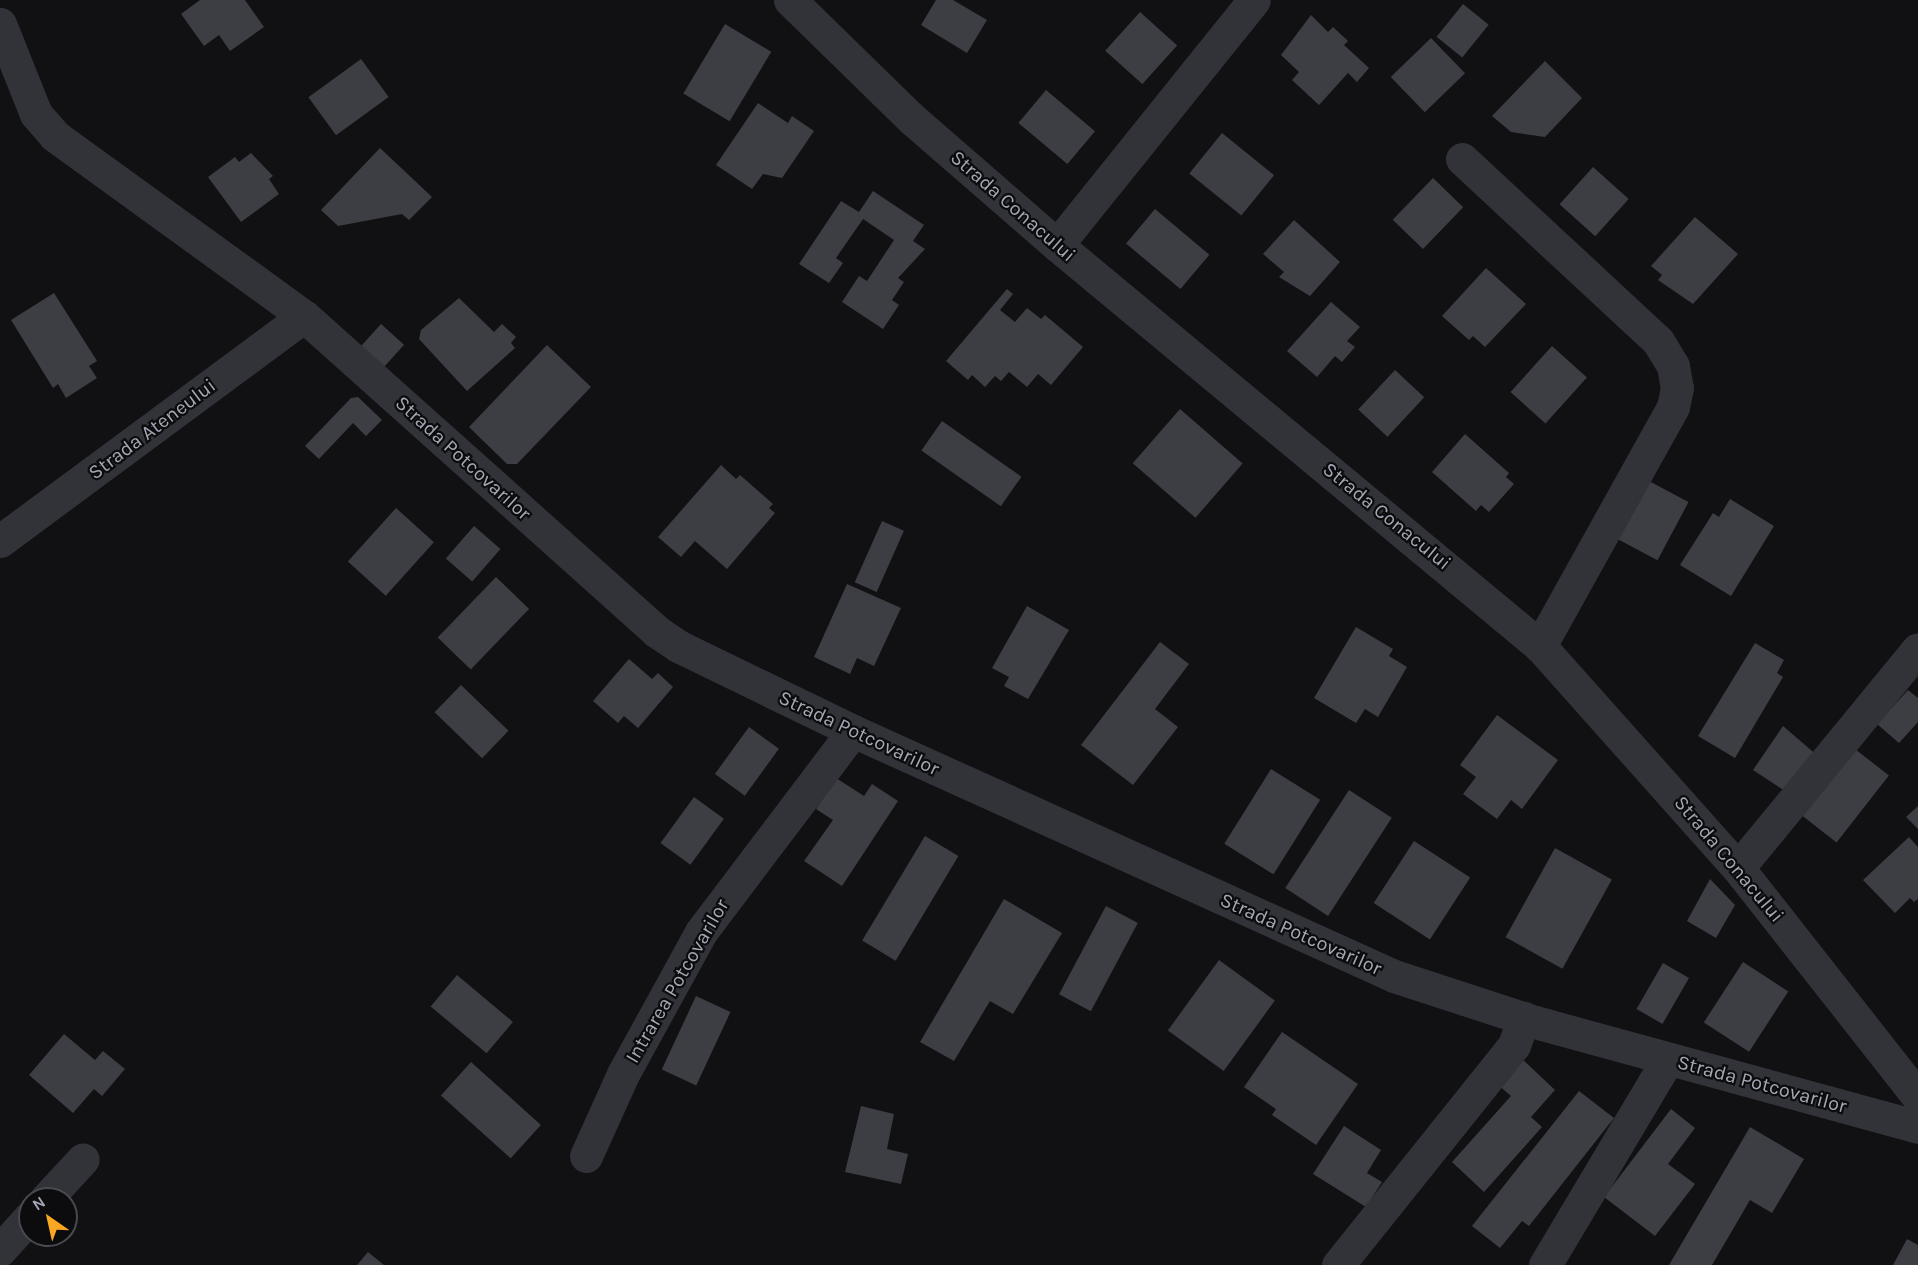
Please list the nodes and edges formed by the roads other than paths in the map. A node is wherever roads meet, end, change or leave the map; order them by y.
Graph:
1 (790, 0) edge
2 (1254, 0) edge
3 (0, 24) edge
4 (1462, 159) dead end
5 (1057, 245) junction
6 (304, 316) junction
7 (0, 541) edge
8 (1540, 646) junction
9 (1918, 649) edge
10 (853, 731) junction
11 (1738, 868) junction
12 (1524, 1018) junction
13 (1668, 1059) junction
14 (1918, 1097) edge
15 (1918, 1127) edge
16 (586, 1156) dead end
17 (83, 1160) dead end
18 (57, 1187) edge
19 (18, 1230) edge
20 (0, 1250) edge
21 (1338, 1265) edge
22 (1545, 1265) edge

1 - 5 street, Strada Conacului
2 - 5 street
3 - 6 street, Strada Potcovarilor
4 - 8 street
5 - 8 street, Strada Conacului
6 - 7 street, Strada Ateneului
6 - 10 street, Strada Potcovarilor
8 - 11 street, Strada Conacului
9 - 11 street
10 - 12 street, Strada Potcovarilor
10 - 16 street, Intrarea Potcovarilor
11 - 14 street, Strada Conacului
12 - 13 street, Strada Potcovarilor
12 - 21 street
13 - 15 street, Strada Potcovarilor
13 - 22 street
17 - 18 street
19 - 20 street

